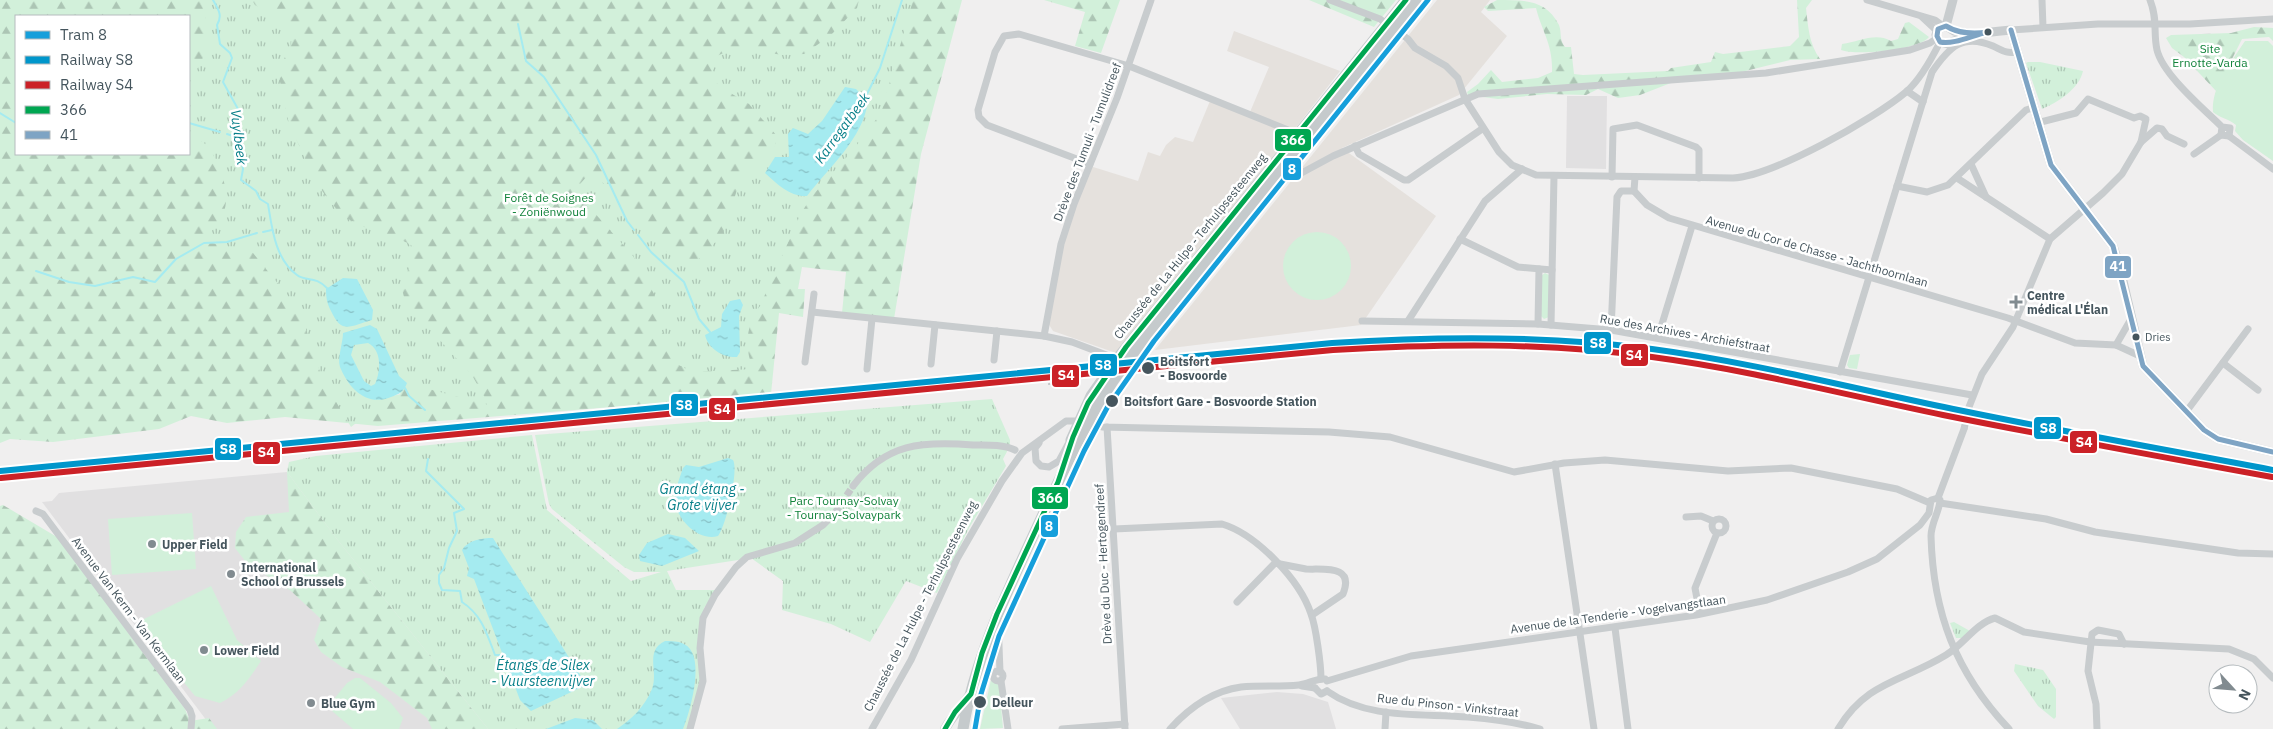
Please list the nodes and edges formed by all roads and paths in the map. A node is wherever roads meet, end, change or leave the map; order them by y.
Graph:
1 (1151, 0) edge
2 (1330, 0) edge
3 (1406, 0) edge
4 (1416, 0) edge
5 (1867, 0) edge
6 (1953, 0) edge
7 (2042, 0) edge
8 (2150, 0) edge
9 (2270, 19) edge
10 (2156, 24) junction
11 (1390, 26) junction
12 (2043, 27) junction
13 (2011, 30) junction
14 (1946, 34) junction
15 (2016, 52) junction
16 (1128, 66) junction
17 (1907, 91) junction
18 (1465, 99) junction
19 (1923, 102) junction
20 (2032, 108) junction
21 (2037, 123) junction
22 (1482, 129) junction
23 (2224, 133) junction
24 (1298, 134) junction
25 (2141, 142) junction
26 (2184, 144) dead end
27 (1355, 146) junction
28 (2194, 154) dead end
29 (1090, 164) junction
30 (1971, 164) junction
31 (1522, 169) junction
32 (2273, 169) edge
33 (1280, 170) junction
34 (1554, 176) junction
35 (1612, 177) junction
36 (1634, 177) junction
37 (1698, 178) junction
38 (1957, 178) junction
39 (1897, 186) junction
40 (1634, 191) junction
41 (1986, 197) junction
42 (2085, 208) junction
43 (1692, 226) junction
44 (2050, 238) junction
45 (1460, 240) junction
46 (1539, 269) junction
47 (1552, 270) junction
48 (1868, 278) junction
49 (814, 294) dead end
50 (812, 312) junction
51 (872, 319) junction
52 (2132, 319) junction
53 (1362, 321) dead end
54 (1408, 321) junction
55 (2016, 321) junction
56 (1538, 324) junction
57 (935, 325) junction
58 (1552, 325) junction
59 (2248, 329) dead end
60 (1611, 330) junction
61 (997, 331) junction
62 (1044, 336) junction
63 (1658, 337) junction
64 (2116, 346) junction
65 (2140, 356) junction
66 (1117, 359) junction
67 (994, 360) dead end
68 (805, 362) dead end
69 (931, 364) dead end
70 (2223, 364) junction
71 (866, 369) dead end
72 (1840, 372) junction
73 (2258, 390) dead end
74 (1972, 395) junction
75 (1969, 407) tunnel mouth
76 (2186, 412) junction
77 (1084, 422) junction
78 (1107, 427) junction
79 (1964, 429) tunnel mouth
80 (1073, 436) junction
81 (1040, 442) junction
82 (1018, 451) junction
83 (2273, 452) edge
84 (1034, 454) junction
85 (1555, 464) junction
86 (1058, 482) junction
87 (852, 486) tunnel mouth
88 (1939, 500) junction
89 (1930, 503) junction
90 (36, 511) dead end
91 (834, 513) tunnel mouth
92 (1686, 517) dead end
93 (1713, 521) junction
94 (1920, 525) junction
95 (1114, 529) junction
96 (1931, 532) junction
97 (1716, 533) junction
98 (2273, 554) edge
99 (1275, 563) junction
100 (1237, 602) dead end
101 (1699, 609) dead end
102 (997, 614) junction
103 (1312, 615) junction
104 (1615, 628) junction
105 (1580, 632) junction
106 (2090, 642) junction
107 (2124, 644) junction
108 (1954, 650) junction
109 (2273, 678) edge
110 (1320, 683) junction
111 (1327, 691) junction
112 (971, 694) junction
113 (1386, 712) junction
114 (1125, 726) edge
115 (191, 729) edge
116 (690, 729) edge
117 (872, 729) edge
118 (945, 729) edge
119 (963, 729) edge
120 (1008, 729) edge
121 (1062, 729) edge
122 (1170, 729) edge
123 (1385, 729) edge
124 (1540, 729) edge
125 (1594, 729) edge
126 (1628, 729) edge
127 (1838, 729) edge
128 (2009, 729) edge
129 (2097, 729) edge

1 - 16 street, Drève des Tumuli - Tumulidreef
2 - 11 street
3 - 11 main road
4 - 11 main road
5 - 14 street
6 - 14 street
7 - 12 street
8 - 10 street
9 - 10 street
10 - 12 street
10 - 23 street
11 - 18 street
11 - 24 main road, Chaussée de La Hulpe - Terhulpsesteenweg
11 - 33 main road, Chaussée de La Hulpe - Terhulpsesteenweg
12 - 13 street
13 - 14 street
13 - 15 street
14 - 15 street
14 - 17 street
14 - 18 street
14 - 19 street
15 - 20 street
16 - 24 street
16 - 29 street, Drève des Tumuli - Tumulidreef
16 - 29 street
17 - 19 street
17 - 37 street
18 - 22 street
18 - 27 street
19 - 39 street
20 - 21 street
20 - 30 street
21 - 25 street
21 - 42 street
22 - 27 street
22 - 31 street
23 - 28 street
23 - 32 street
24 - 66 main road, Chaussée de La Hulpe - Terhulpsesteenweg
25 - 26 street
25 - 42 street
27 - 33 street
29 - 62 street, Drève des Tumuli - Tumulidreef
30 - 38 street
30 - 41 street
31 - 34 street
31 - 45 street
33 - 77 main road, Chaussée de La Hulpe - Terhulpsesteenweg
34 - 35 street
34 - 47 street
35 - 36 street
35 - 37 street
36 - 37 street
36 - 40 street
38 - 39 street
38 - 41 street
39 - 48 street
40 - 43 street, Avenue du Cor de Chasse - Jachthoornlaan
40 - 60 street
41 - 44 street
42 - 44 street
42 - 52 street
43 - 48 street, Avenue du Cor de Chasse - Jachthoornlaan
43 - 63 street
44 - 55 street
45 - 46 street
45 - 54 street
46 - 47 street
46 - 56 street
47 - 58 street
48 - 55 street, Avenue du Cor de Chasse - Jachthoornlaan
48 - 72 street
49 - 50 street
50 - 51 street
50 - 68 street
51 - 57 street
51 - 71 street
52 - 64 street
52 - 65 street
53 - 54 street, Rue des Archives - Archiefstraat
54 - 56 street, Rue des Archives - Archiefstraat
55 - 64 street, Avenue du Cor de Chasse - Jachthoornlaan
55 - 74 street
56 - 58 street, Rue des Archives - Archiefstraat
57 - 61 street
57 - 69 street
58 - 60 street, Rue des Archives - Archiefstraat
59 - 70 street
60 - 63 street, Rue des Archives - Archiefstraat
61 - 62 street
61 - 67 street
62 - 66 street
63 - 72 street, Rue des Archives - Archiefstraat
64 - 65 street, Avenue du Cor de Chasse - Jachthoornlaan
65 - 76 street
66 - 77 main road, Chaussée de La Hulpe - Terhulpsesteenweg
70 - 73 street
70 - 76 street
72 - 74 street, Rue des Archives - Archiefstraat
74 - 75 street
76 - 83 street
77 - 78 street
77 - 80 main road, Chaussée de La Hulpe - Terhulpsesteenweg
77 - 81 street, Chaussée de La Hulpe - Terhulpsesteenweg
77 - 86 main road, Chaussée de La Hulpe - Terhulpsesteenweg
78 - 85 street
78 - 95 street, Drève du Duc - Hertogendreef
79 - 88 street
80 - 84 street
80 - 86 main road, Chaussée de La Hulpe - Terhulpsesteenweg
81 - 82 street, Chaussée de La Hulpe - Terhulpsesteenweg
81 - 84 street
82 - 84 street
82 - 87 street
82 - 117 street, Chaussée de La Hulpe - Terhulpsesteenweg
85 - 89 street
85 - 105 street
86 - 102 main road
88 - 89 street
88 - 96 street
88 - 98 street
89 - 94 street, Avenue de la Tenderie - Vogelvangstlaan
90 - 115 street, Avenue Van Kerm - Van Kermlaan
91 - 116 street
92 - 93 street
93 - 97 street
93 - 97 street
94 - 96 street
94 - 104 street, Avenue de la Tenderie - Vogelvangstlaan
95 - 99 street
95 - 114 street, Drève du Duc - Hertogendreef
96 - 108 street
97 - 101 street
99 - 100 street
99 - 103 street
99 - 103 street
102 - 112 main road
102 - 120 street
103 - 110 street
104 - 105 street, Avenue de la Tenderie - Vogelvangstlaan
104 - 126 street
105 - 110 street, Avenue de la Tenderie - Vogelvangstlaan
105 - 125 street
106 - 107 street
106 - 107 street
106 - 108 street
106 - 129 street
107 - 109 street
108 - 127 street
108 - 128 street
110 - 111 street
110 - 111 street, Rue du Pinson - Vinkstraat
110 - 122 street
111 - 113 street, Rue du Pinson - Vinkstraat
112 - 118 main road
112 - 119 main road
113 - 123 street
113 - 124 street, Rue du Pinson - Vinkstraat
114 - 121 street

